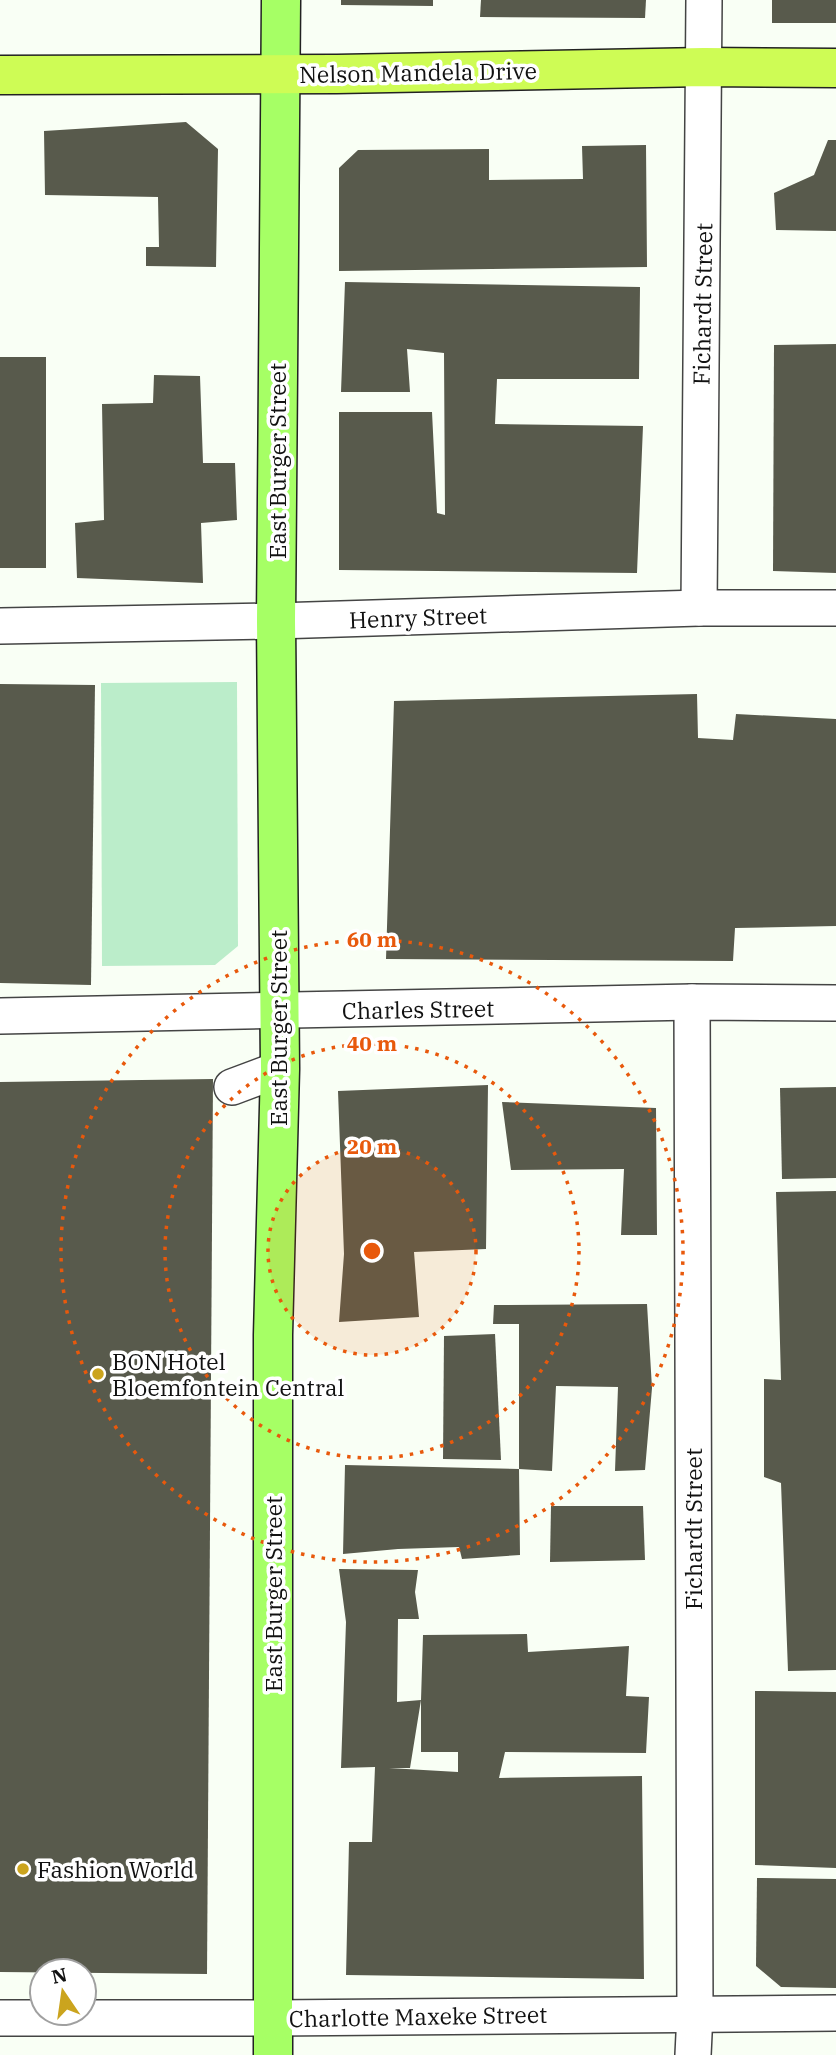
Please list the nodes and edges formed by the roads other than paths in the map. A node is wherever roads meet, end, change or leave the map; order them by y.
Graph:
1 (281, 0) edge
2 (704, 0) edge
3 (704, 67) junction
4 (836, 68) edge
5 (280, 74) junction
6 (0, 75) edge
7 (699, 608) junction
8 (836, 608) edge
9 (276, 621) junction
10 (0, 626) edge
11 (692, 1002) junction
12 (836, 1003) edge
13 (279, 1012) junction
14 (0, 1016) edge
15 (695, 2013) junction
16 (836, 2013) edge
17 (0, 2018) edge
18 (273, 2037) edge
19 (693, 2055) edge

1 - 5 main road, East Burger Street
2 - 3 street, Fichardt Street
3 - 4 highway, Nelson Mandela Drive
3 - 5 highway, Nelson Mandela Drive
3 - 7 street, Fichardt Street
5 - 6 highway, Nelson Mandela Drive
5 - 9 main road, East Burger Street
7 - 8 street, Henry Street
7 - 9 street, Henry Street
9 - 10 street, Henry Street
9 - 13 main road, East Burger Street
11 - 12 street, Charles Street
11 - 13 street, Charles Street
11 - 15 street, Fichardt Street
13 - 14 street, Charles Street
13 - 18 main road, East Burger Street
15 - 16 street, Charlotte Maxeke Street
15 - 18 street, Charlotte Maxeke Street
15 - 19 street, Fichardt Street
17 - 18 street, Charlotte Maxeke Street

